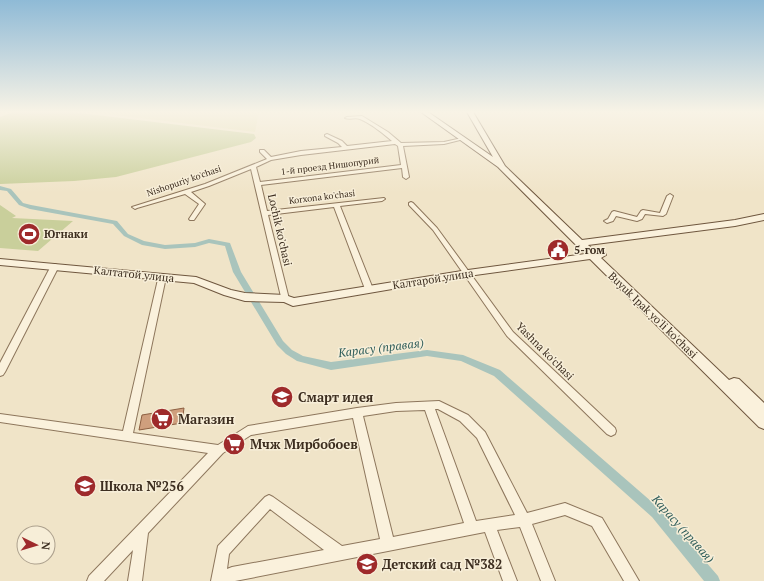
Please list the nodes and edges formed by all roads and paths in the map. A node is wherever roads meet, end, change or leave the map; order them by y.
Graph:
1 (334, 139) edge
2 (393, 139) edge
3 (462, 139) joint
4 (486, 139) edge
5 (492, 139) edge
6 (398, 144) junction
7 (346, 148) junction
8 (262, 151) dead end
9 (270, 159) junction
10 (253, 165) junction
11 (404, 166) junction
12 (502, 167) junction
13 (232, 169) dead end
14 (239, 171) junction
15 (406, 177) dead end
16 (258, 184) junction
17 (186, 192) junction
18 (670, 196) dead end
19 (382, 199) dead end
20 (411, 204) dead end
21 (337, 205) junction
22 (135, 207) dead end
23 (265, 213) junction
24 (764, 217) edge
25 (192, 219) dead end
26 (607, 221) dead end
27 (584, 243) junction
28 (597, 256) junction
29 (0, 262) edge
30 (55, 266) junction
31 (468, 273) junction
32 (162, 277) junction
33 (369, 288) junction
34 (266, 299) joint
35 (285, 299) junction
36 (0, 372) edge
37 (429, 406) junction
38 (357, 412) junction
39 (764, 412) edge
40 (0, 418) edge
41 (764, 423) edge
42 (611, 431) dead end
43 (127, 437) junction
44 (219, 450) junction
45 (524, 520) junction
46 (489, 526) junction
47 (472, 528) junction
48 (142, 531) junction
49 (388, 545) junction
50 (341, 554) junction
51 (94, 581) edge
52 (135, 581) edge
53 (218, 581) edge
54 (224, 581) edge
55 (510, 581) edge
56 (548, 581) edge
57 (632, 581) edge

1 - 7 street
2 - 6 street
3 - 6 street, Nishopuriy ko'chasi
3 - 12 main road
4 - 12 main road, Buyuk Ipak yo'li ko'chasi
5 - 27 main road, Buyuk Ipak yo'li ko'chasi
6 - 7 street, Nishopuriy ko'chasi
6 - 11 street
7 - 9 street, Nishopuriy ko'chasi
8 - 9 street
9 - 10 street, Nishopuriy ko'chasi
10 - 14 street, Nishopuriy ko'chasi
10 - 16 street, Lochik ko'chasi
11 - 15 street
11 - 16 street, 1-й проезд Нишопурий
12 - 27 main road, Buyuk Ipak yo'li ko'chasi
13 - 14 street, Nishopuriy ko'chasi
14 - 17 street, Nishopuriy ko'chasi
16 - 23 street, Lochik ko'chasi
17 - 22 street, Nishopuriy ko'chasi
17 - 25 street
18 - 26 street
19 - 21 street, Korxona ko'chasi
20 - 31 street, Yashna ko'chasi
21 - 23 street, Korxona ko'chasi
21 - 33 street
23 - 35 street, Lochik ko'chasi
24 - 27 main road
27 - 28 main road, Buyuk Ipak yo'li ko'chasi
28 - 31 main road, Калтарой улица
28 - 39 main road, Buyuk Ipak yo'li ko'chasi
28 - 41 main road, Buyuk Ipak yo'li ko'chasi
29 - 30 main road, Калтатой улица
30 - 32 main road, Калтатой улица
30 - 36 street
31 - 33 main road, Калтарой улица
31 - 42 street, Yashna ko'chasi
32 - 34 main road, Калтатой улица
32 - 43 street
33 - 35 main road, Калтарой улица
34 - 35 main road, Калтарой улица
37 - 38 street
37 - 45 street
37 - 47 street
38 - 44 street
38 - 49 street
40 - 43 street
43 - 44 street
44 - 48 street
45 - 46 street
45 - 56 street
45 - 57 street
46 - 47 street
46 - 55 street
47 - 49 street
48 - 51 street
48 - 52 street
49 - 50 street
50 - 53 street
50 - 54 street

